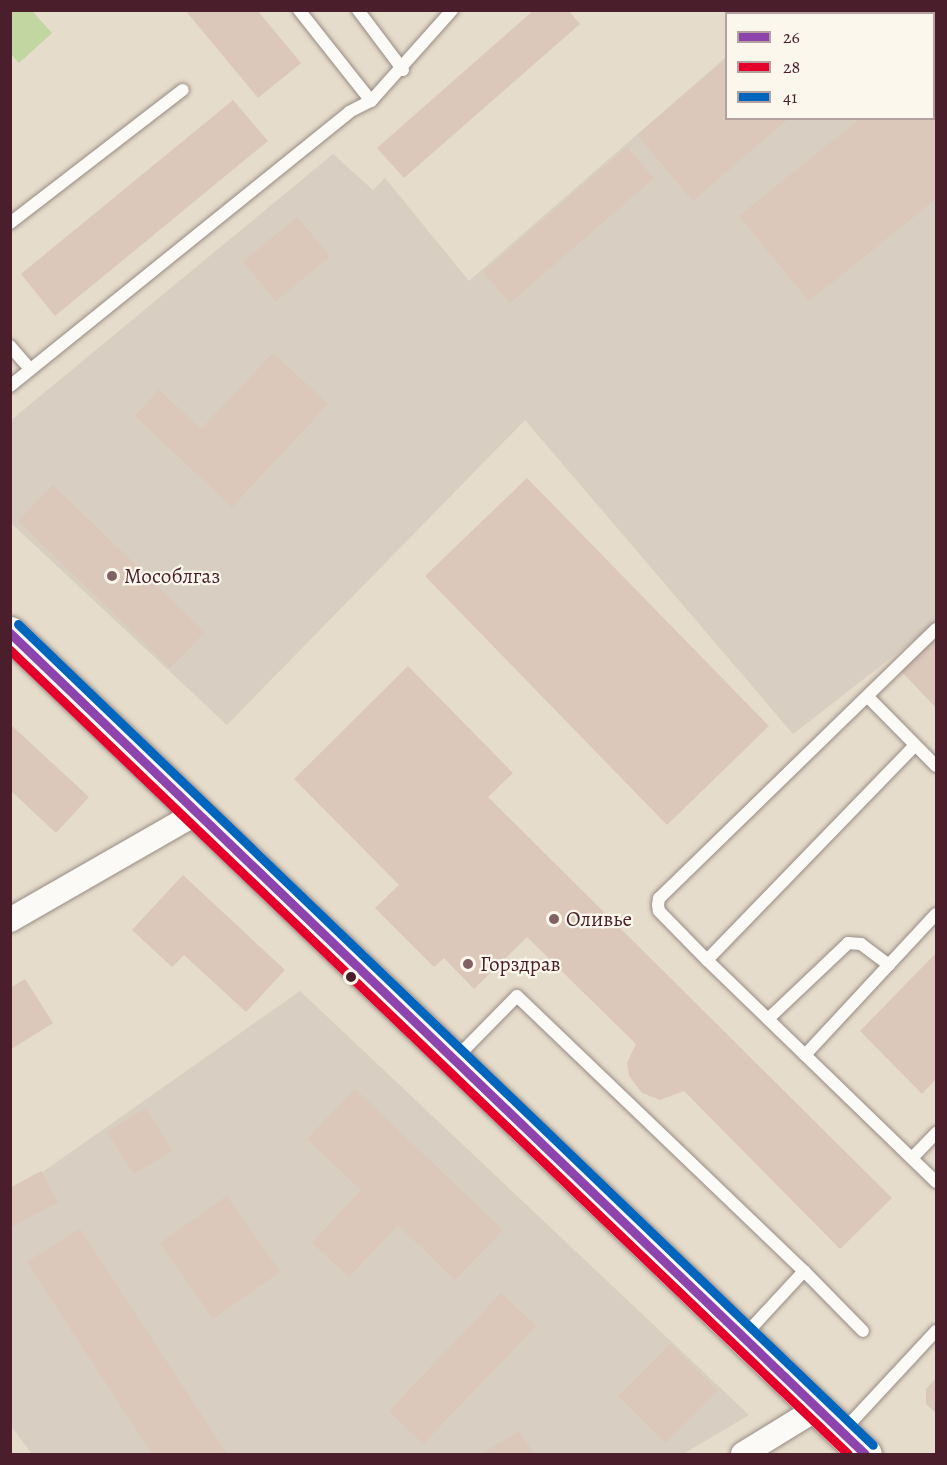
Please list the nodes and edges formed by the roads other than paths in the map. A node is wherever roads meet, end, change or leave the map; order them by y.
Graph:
1 (299, 10) edge
2 (358, 10) edge
3 (452, 10) edge
4 (403, 70) junction
5 (183, 90) dead end
6 (371, 101) junction
7 (10, 223) edge
8 (10, 346) edge
9 (30, 369) junction
10 (10, 386) edge
11 (936, 629) edge
12 (10, 633) edge
13 (868, 697) junction
14 (915, 745) junction
15 (936, 766) edge
16 (197, 813) junction
17 (936, 914) edge
18 (10, 920) edge
19 (707, 960) junction
20 (889, 964) junction
21 (768, 1019) junction
22 (805, 1055) junction
23 (455, 1059) junction
24 (936, 1133) edge
25 (912, 1158) junction
26 (936, 1182) edge
27 (804, 1271) junction
28 (863, 1330) dead end
29 (936, 1331) edge
30 (744, 1336) junction
31 (818, 1408) junction
32 (842, 1431) junction
33 (743, 1455) edge
34 (865, 1455) edge

1 - 6 lane
2 - 4 lane
3 - 4 lane
4 - 6 lane
5 - 7 lane
6 - 9 lane
8 - 9 lane
9 - 10 lane
11 - 13 lane
12 - 16 main road
13 - 14 lane
13 - 19 lane
14 - 15 lane
14 - 19 lane
16 - 18 street
16 - 23 main road
17 - 20 lane
19 - 21 lane
20 - 21 lane
20 - 22 lane
21 - 22 lane
22 - 25 lane
23 - 27 lane
23 - 30 main road
24 - 25 lane
25 - 26 lane
27 - 28 lane
27 - 30 lane
29 - 32 lane
30 - 31 main road
31 - 32 main road
31 - 33 street
32 - 34 main road

